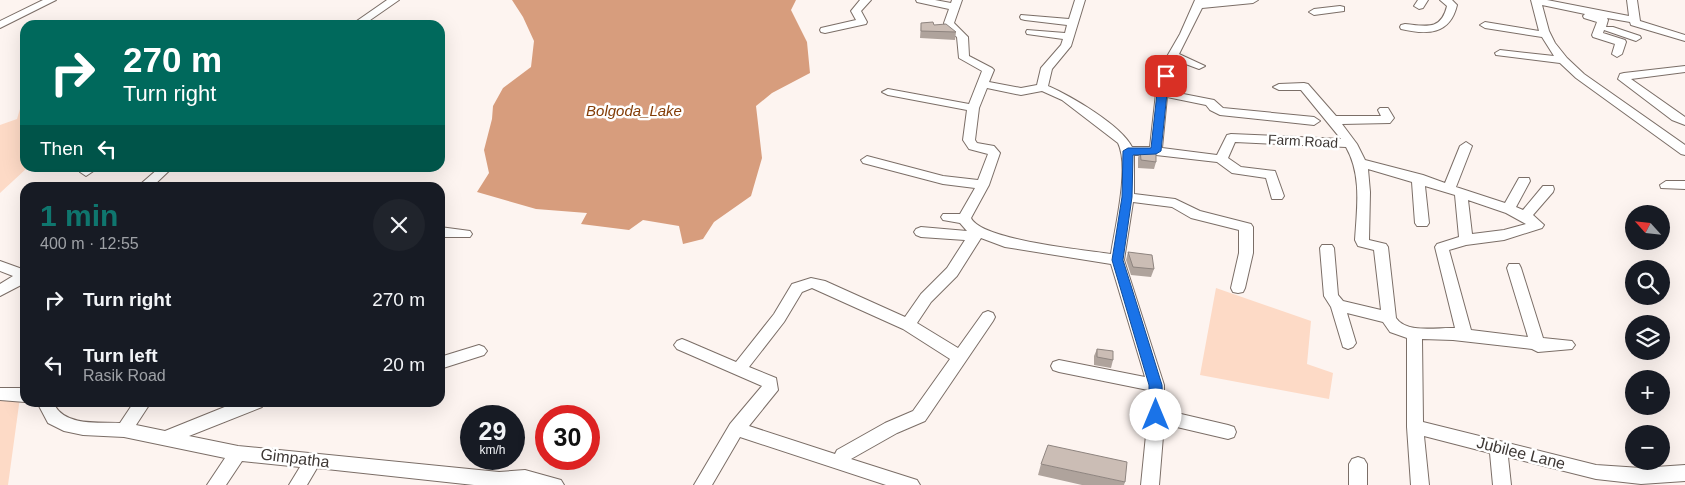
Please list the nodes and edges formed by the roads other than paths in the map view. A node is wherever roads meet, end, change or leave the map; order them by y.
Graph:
1 (51, 0) edge
2 (394, 0) edge
3 (866, 0) edge
4 (922, 0) edge
5 (1080, 0) edge
6 (1247, 0) edge
7 (1331, 0) edge
8 (1445, 0) edge
9 (1536, 0) edge
10 (1632, 0) edge
11 (1199, 2) edge
12 (955, 4) edge
13 (1586, 10) junction
14 (1314, 12) dead end
15 (1025, 17) dead end
16 (1634, 19) junction
17 (364, 20) edge
18 (5, 22) edge
19 (1073, 23) junction
20 (20, 25) edge
21 (1485, 25) dead end
22 (1601, 26) junction
23 (1405, 27) dead end
24 (825, 30) dead end
25 (1685, 30) edge
26 (1032, 32) dead end
27 (1546, 35) junction
28 (1069, 38) junction
29 (1636, 38) dead end
30 (1685, 38) edge
31 (1500, 53) dead end
32 (1617, 54) dead end
33 (1172, 55) junction
34 (1563, 60) junction
35 (1199, 66) dead end
36 (1685, 69) edge
37 (982, 84) junction
38 (1279, 86) dead end
39 (1042, 87) junction
40 (888, 92) dead end
41 (1162, 93) junction
42 (973, 108) junction
43 (1384, 110) dead end
44 (1680, 119) edge
45 (1334, 120) junction
46 (1314, 121) dead end
47 (1647, 124) junction
48 (1349, 143) junction
49 (1466, 146) dead end
50 (1128, 151) junction
51 (1156, 151) junction
52 (1685, 151) edge
53 (1221, 159) junction
54 (867, 160) dead end
55 (1360, 163) junction
56 (161, 172) edge
57 (1418, 178) junction
58 (1524, 181) dead end
59 (149, 182) edge
60 (1666, 184) dead end
61 (983, 185) junction
62 (1685, 185) edge
63 (1548, 189) dead end
64 (1455, 190) junction
65 (1276, 196) dead end
66 (1127, 197) junction
67 (1508, 209) junction
68 (1525, 216) junction
69 (948, 217) dead end
70 (965, 219) junction
71 (1422, 223) dead end
72 (445, 232) edge
73 (921, 232) dead end
74 (465, 234) dead end
75 (977, 234) junction
76 (1466, 240) junction
77 (1327, 248) dead end
78 (1117, 260) junction
79 (0, 266) edge
80 (1514, 268) dead end
81 (20, 276) edge
82 (20, 280) edge
83 (1238, 288) dead end
84 (0, 291) edge
85 (1338, 304) junction
86 (988, 317) dead end
87 (1389, 318) junction
88 (908, 325) junction
89 (1414, 334) junction
90 (1464, 334) junction
91 (1348, 343) dead end
92 (682, 345) dead end
93 (1567, 345) dead end
94 (1538, 346) junction
95 (478, 351) dead end
96 (960, 357) junction
97 (445, 361) edge
98 (1059, 366) dead end
99 (740, 368) junction
100 (1156, 385) junction
101 (0, 394) edge
102 (20, 394) edge
103 (48, 407) edge
104 (140, 407) edge
105 (244, 407) edge
106 (1156, 415) junction
107 (1415, 427) junction
108 (736, 429) junction
109 (124, 430) junction
110 (1228, 432) dead end
111 (166, 438) junction
112 (1498, 448) junction
113 (238, 453) junction
114 (312, 461) junction
115 (842, 464) junction
116 (1358, 464) dead end
117 (1685, 473) edge
118 (515, 482) edge
119 (216, 485) edge
120 (298, 485) edge
121 (555, 485) edge
122 (703, 485) edge
123 (911, 485) edge
124 (1150, 485) edge
125 (1358, 485) edge
126 (1420, 485) edge
127 (1502, 485) edge

1 - 18 street
2 - 17 street
3 - 24 street
4 - 12 street
5 - 19 street
6 - 11 street
7 - 14 street
8 - 23 street
9 - 13 street
9 - 27 street
10 - 16 street
11 - 33 street
12 - 37 street
13 - 16 street
13 - 22 street
15 - 19 street
16 - 25 street
16 - 30 street
18 - 20 street
19 - 28 street
21 - 27 street
22 - 29 street
22 - 32 street
26 - 28 street
27 - 34 street
28 - 39 street
31 - 34 street
33 - 35 street
33 - 41 street
34 - 47 street
36 - 44 street
37 - 39 street
37 - 42 street
38 - 45 street
39 - 50 street
40 - 42 street
41 - 46 street
41 - 51 street
42 - 61 street
43 - 45 street
44 - 47 street
45 - 48 street
47 - 52 street
48 - 53 street, Farm Road
48 - 55 street, Farm Road
49 - 64 street
50 - 51 street
50 - 66 street
51 - 53 street
53 - 65 street
54 - 61 street
55 - 57 street
55 - 87 street
56 - 59 street
57 - 64 street
57 - 71 street
58 - 67 street
60 - 62 street
61 - 70 street
63 - 68 street
64 - 67 street
64 - 76 street
66 - 78 street
66 - 83 street
67 - 68 street
68 - 76 street
69 - 70 street
70 - 75 street
72 - 74 street
73 - 75 street
75 - 78 street
75 - 88 street
76 - 90 street
77 - 85 street
78 - 100 street
79 - 81 street
80 - 94 street
82 - 84 street
85 - 87 street
85 - 91 street
86 - 96 street
87 - 89 street
88 - 96 street
88 - 99 street
89 - 90 street
89 - 107 street
90 - 94 street
92 - 99 street
93 - 94 street
95 - 97 street
96 - 115 street
98 - 100 street
99 - 108 street
100 - 106 street
101 - 102 street
103 - 109 street, Gimpatha
104 - 109 street
105 - 111 street
106 - 110 street
106 - 124 street
107 - 112 street, Jubilee Lane
107 - 126 street
108 - 115 street
108 - 122 street
109 - 111 street, Gimpatha
111 - 113 street, Gimpatha
112 - 117 street, Jubilee Lane
112 - 127 street
113 - 114 street, Gimpatha
113 - 119 street
114 - 118 street, Gimpatha
114 - 120 street
115 - 123 street
116 - 125 street
118 - 121 street, Gimpatha

